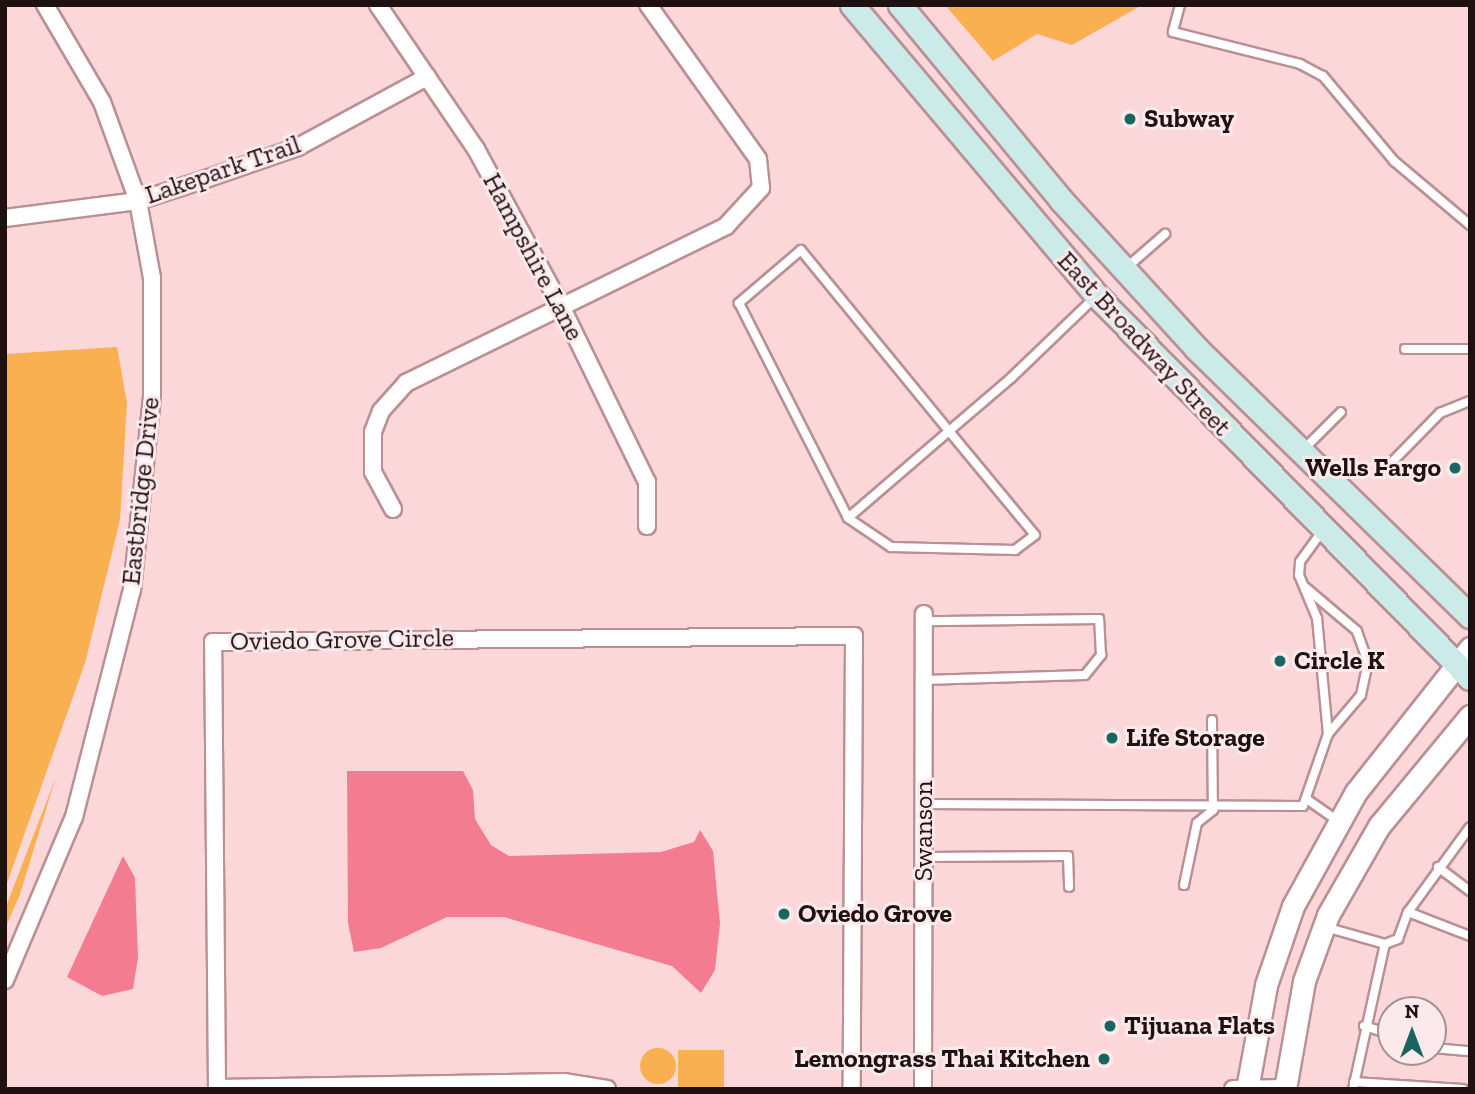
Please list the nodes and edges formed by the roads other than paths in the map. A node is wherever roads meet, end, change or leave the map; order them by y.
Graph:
1 (378, 5) edge
2 (648, 5) edge
3 (852, 5) edge
4 (900, 5) edge
5 (1180, 5) edge
6 (53, 7) edge
7 (427, 77) junction
8 (138, 201) junction
9 (5, 218) edge
10 (1470, 225) edge
11 (1165, 234) dead end
12 (1124, 270) junction
13 (1096, 295) junction
14 (562, 308) junction
15 (1405, 349) dead end
16 (1470, 349) edge
17 (1470, 401) edge
18 (1341, 412) dead end
19 (949, 431) junction
20 (1299, 454) junction
21 (1394, 460) dead end
22 (393, 509) dead end
23 (848, 518) junction
24 (647, 526) dead end
25 (1323, 530) junction
26 (1318, 603) junction
27 (1470, 616) edge
28 (924, 618) joint
29 (1465, 664) edge
30 (924, 680) junction
31 (1470, 716) edge
32 (1212, 720) dead end
33 (1328, 734) junction
34 (1308, 800) junction
35 (924, 804) junction
36 (1213, 810) junction
37 (1338, 821) junction
38 (1470, 827) edge
39 (924, 858) junction
40 (1438, 867) junction
41 (1184, 885) dead end
42 (1069, 887) dead end
43 (1470, 891) edge
44 (1408, 912) junction
45 (1322, 926) junction
46 (1470, 936) edge
47 (1385, 944) junction
48 (5, 980) edge
49 (1364, 1026) junction
50 (1377, 1030) edge
51 (1447, 1049) edge
52 (1470, 1051) edge
53 (1354, 1085) edge
54 (607, 1089) edge
55 (852, 1089) edge
56 (923, 1089) edge
57 (1233, 1089) edge
58 (1247, 1089) edge
59 (1285, 1089) edge
60 (1463, 1089) edge

1 - 7 street, Hampshire Lane
2 - 14 street
3 - 13 main road, East Broadway Street
4 - 12 main road, East Broadway Street
5 - 10 lane
6 - 8 street, Eastbridge Drive
7 - 8 street, Lakepark Trail
7 - 14 street, Hampshire Lane
8 - 9 street, Lakepark Trail
8 - 48 street, Eastbridge Drive
11 - 12 lane
12 - 13 main road
12 - 20 main road, East Broadway Street
13 - 19 lane
13 - 25 main road, East Broadway Street
14 - 22 street
14 - 24 street, Hampshire Lane
15 - 16 lane
17 - 21 lane
18 - 20 lane
19 - 23 lane
19 - 23 lane
19 - 23 lane
20 - 27 main road, East Broadway Street
25 - 26 lane
25 - 29 main road, East Broadway Street
26 - 33 lane
26 - 33 lane
28 - 30 street, Swanson
28 - 30 lane
29 - 37 street
30 - 35 street, Swanson
31 - 45 street
32 - 36 lane
33 - 34 lane
34 - 36 lane
34 - 37 lane
35 - 36 lane
35 - 39 street, Swanson
36 - 41 lane
37 - 58 street
38 - 40 lane
39 - 42 lane
39 - 56 street, Swanson
40 - 43 lane
40 - 44 lane
44 - 46 lane
44 - 47 lane
45 - 47 lane
45 - 59 street
47 - 49 lane
49 - 50 lane
49 - 53 lane
51 - 52 lane
53 - 60 lane
54 - 55 street, Oviedo Grove Circle
57 - 58 street
58 - 59 street

